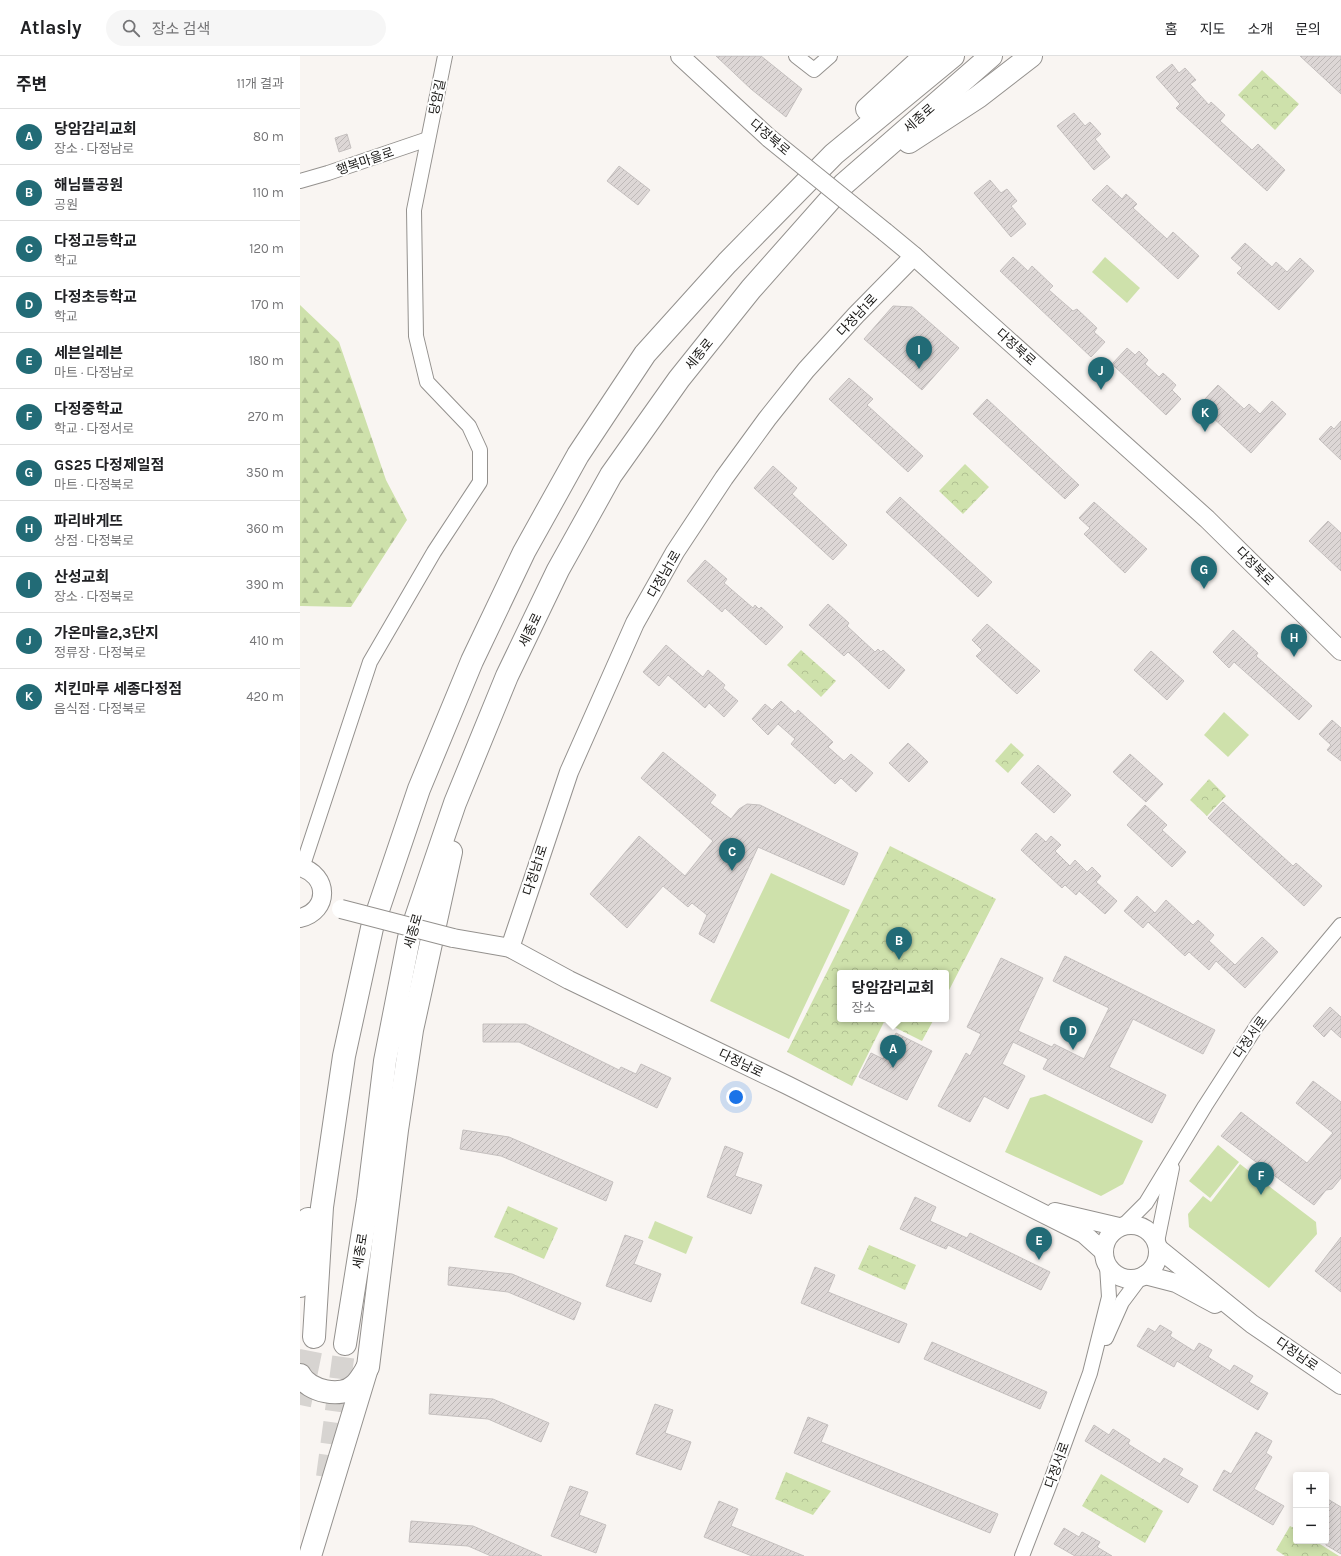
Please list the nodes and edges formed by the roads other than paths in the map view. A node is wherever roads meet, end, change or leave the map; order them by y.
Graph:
1 (445, 56) edge
2 (680, 56) edge
3 (796, 56) edge
4 (830, 56) edge
5 (925, 56) edge
6 (954, 56) edge
7 (991, 56) edge
8 (1031, 56) edge
9 (428, 139) junction
10 (300, 181) edge
11 (844, 184) junction
12 (914, 256) junction
13 (727, 263) junction
14 (1341, 651) edge
15 (472, 661) junction
16 (482, 738) junction
17 (301, 867) edge
18 (321, 901) junction
19 (300, 918) edge
20 (1341, 925) edge
21 (510, 948) junction
22 (1174, 1159) junction
23 (1024, 1204) junction
24 (1121, 1226) junction
25 (1157, 1245) junction
26 (1105, 1258) junction
27 (1142, 1277) junction
28 (300, 1286) edge
29 (1252, 1324) junction
30 (314, 1337) tunnel mouth
31 (345, 1344) tunnel mouth
32 (368, 1367) junction
33 (1090, 1372) junction
34 (300, 1375) edge
35 (1341, 1385) edge
36 (310, 1556) edge
37 (1022, 1556) edge

1 - 9 street, 당암길
2 - 12 street, 다정북로, bridge
3 - 4 street
5 - 13 main road
6 - 13 main road, 세종로
7 - 11 main road, 세종로
8 - 11 main road
9 - 10 street, 행복마을로
9 - 17 street, 당암길
11 - 16 main road, 세종로
12 - 14 street, 다정북로
12 - 21 street, 다정남1로
13 - 15 main road, 세종로
15 - 28 main road
15 - 30 main road, 세종로
16 - 31 main road, 세종로
16 - 32 main road
17 - 18 street
18 - 19 street
18 - 21 street, 다정남로, bridge
20 - 22 street, 다정서로
21 - 23 street, 다정남로
22 - 24 street, 다정서로
22 - 25 street
23 - 24 street
23 - 26 street
24 - 25 street
24 - 26 street
25 - 27 street
25 - 29 street
26 - 27 street
26 - 33 street
27 - 29 street
27 - 33 street
29 - 35 street, 다정남로
32 - 34 main road
32 - 36 main road
33 - 37 street, 다정서로

